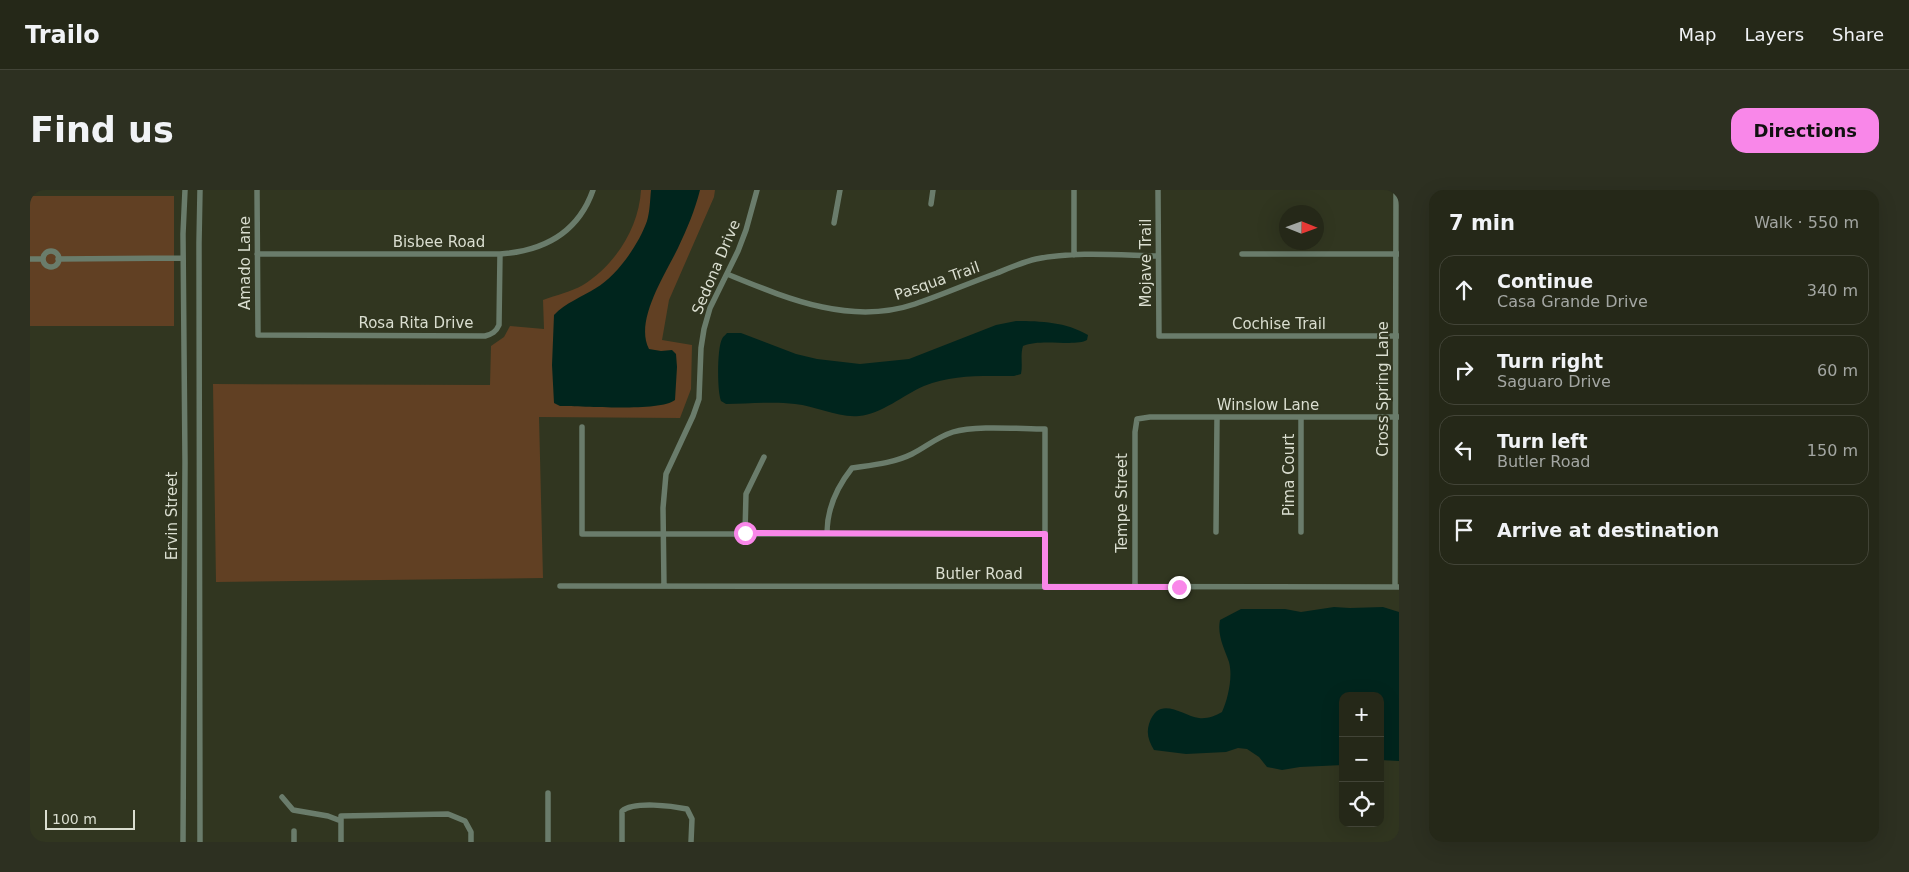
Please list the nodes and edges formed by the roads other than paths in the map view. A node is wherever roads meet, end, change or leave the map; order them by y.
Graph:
1 (185, 190) edge
2 (200, 190) edge
3 (257, 190) edge
4 (593, 190) edge
5 (757, 190) edge
6 (840, 190) edge
7 (932, 190) edge
8 (1074, 190) edge
9 (1158, 190) edge
10 (1396, 190) edge
11 (931, 204) dead end
12 (834, 223) dead end
13 (257, 254) junction
14 (500, 254) junction
15 (1242, 254) dead end
16 (1397, 254) edge
17 (1074, 255) junction
18 (1158, 256) junction
19 (58, 258) junction
20 (183, 258) junction
21 (30, 259) edge
22 (43, 259) junction
23 (727, 274) junction
24 (258, 336) joint
25 (1159, 336) joint
26 (1397, 336) edge
27 (1397, 417) edge
28 (1217, 418) junction
29 (1301, 418) junction
30 (1138, 419) joint
31 (582, 427) dead end
32 (764, 457) dead end
33 (1397, 499) edge
34 (1216, 532) dead end
35 (1302, 532) dead end
36 (664, 533) junction
37 (745, 533) junction
38 (827, 533) junction
39 (1045, 534) junction
40 (560, 586) dead end
41 (664, 586) junction
42 (1045, 587) junction
43 (1135, 587) junction
44 (1397, 587) edge
45 (548, 793) dead end
46 (282, 797) dead end
47 (341, 821) junction
48 (294, 831) dead end
49 (183, 842) edge
50 (200, 842) edge
51 (294, 842) edge
52 (341, 842) edge
53 (471, 842) edge
54 (548, 842) edge
55 (622, 842) edge
56 (691, 842) edge

1 - 20 street, Ervin Street
2 - 50 street, Ervin Street
3 - 13 street, Amado Lane
4 - 14 street, Bisbee Road
5 - 23 street, Sedona Drive
6 - 12 street
7 - 11 street
8 - 17 street
9 - 18 street, Mojave Trail
10 - 16 street, Cross Spring Lane
13 - 14 street, Bisbee Road
13 - 24 street, Amado Lane
14 - 24 street, Rosa Rita Drive
15 - 16 street
16 - 26 street, Cross Spring Lane
17 - 18 street, Pasqua Trail
17 - 23 street, Pasqua Trail
18 - 25 street, Mojave Trail
19 - 20 street
19 - 22 street
19 - 22 street
20 - 49 street, Ervin Street
21 - 22 street
23 - 36 street, Sedona Drive
25 - 26 street, Cochise Trail
26 - 27 street, Cross Spring Lane
27 - 29 street, Winslow Lane
27 - 33 street, Cross Spring Lane
28 - 29 street, Winslow Lane
28 - 30 street, Winslow Lane
28 - 34 street
29 - 35 street, Pima Court
30 - 43 street, Tempe Street
31 - 36 street
32 - 37 street
33 - 44 street, Cross Spring Lane
36 - 37 street
36 - 41 street, Sedona Drive
37 - 38 street
38 - 39 street
38 - 39 street
39 - 42 street
40 - 41 street, Butler Road
41 - 42 street, Butler Road
42 - 43 street, Butler Road
43 - 44 street, Butler Road
45 - 54 street
46 - 47 street
47 - 52 street
47 - 53 street
48 - 51 street
55 - 56 street

